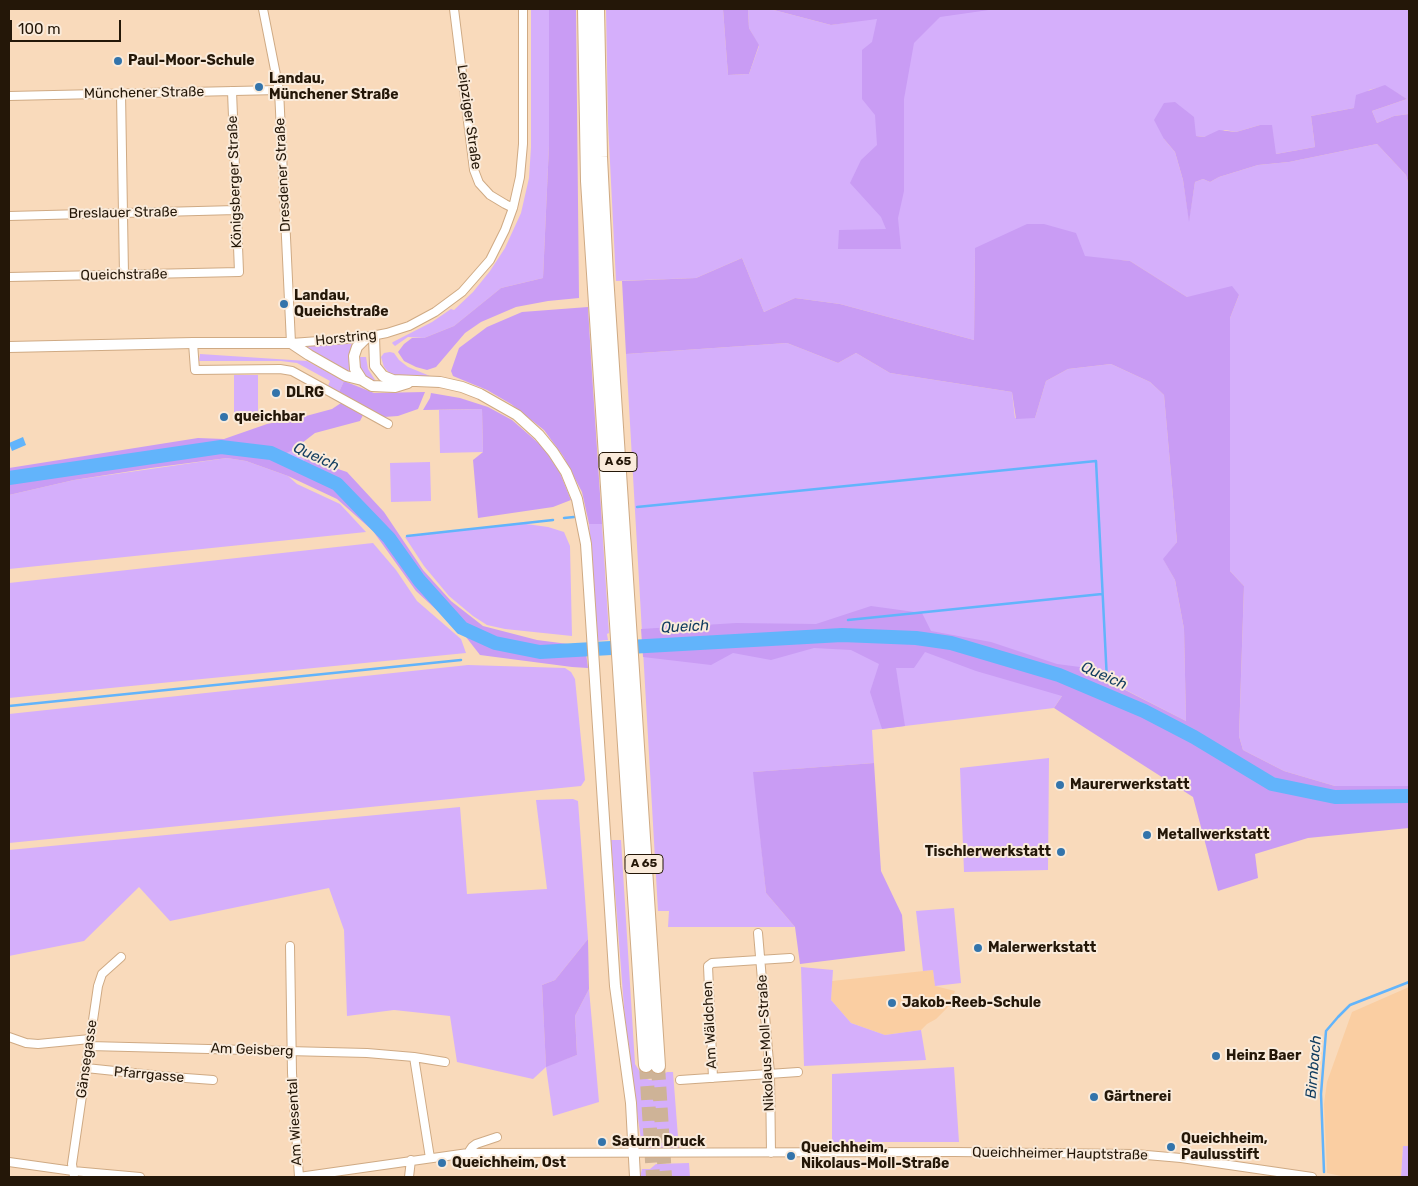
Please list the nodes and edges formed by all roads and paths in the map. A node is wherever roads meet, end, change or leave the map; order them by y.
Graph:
1 (263, 9) edge
2 (454, 9) edge
3 (523, 9) edge
4 (585, 9) edge
5 (597, 9) edge
6 (279, 90) junction
7 (232, 91) junction
8 (121, 94) junction
9 (9, 96) edge
10 (513, 208) junction
11 (236, 210) junction
12 (123, 213) junction
13 (9, 216) edge
14 (238, 272) joint
15 (124, 275) junction
16 (9, 277) edge
17 (370, 337) junction
18 (193, 343) junction
19 (291, 343) junction
20 (9, 347) edge
21 (362, 380) junction
22 (413, 382) junction
23 (388, 424) dead end
24 (623, 633) junction
25 (758, 933) dead end
26 (290, 946) dead end
27 (121, 957) dead end
28 (790, 958) dead end
29 (761, 960) junction
30 (9, 1037) edge
31 (90, 1042) junction
32 (292, 1051) junction
33 (414, 1057) junction
34 (445, 1062) dead end
35 (652, 1065) tunnel mouth
36 (86, 1068) junction
37 (798, 1072) dead end
38 (770, 1074) junction
39 (713, 1078) junction
40 (213, 1080) dead end
41 (680, 1080) dead end
42 (497, 1137) dead end
43 (468, 1153) junction
44 (635, 1153) junction
45 (770, 1153) junction
46 (430, 1158) junction
47 (411, 1160) junction
48 (9, 1162) edge
49 (73, 1174) edge
50 (140, 1177) edge
51 (299, 1177) edge
52 (409, 1177) edge
53 (636, 1177) edge
54 (1312, 1177) edge

1 - 6 street, Dresdener Straße
2 - 10 street, Leipziger Straße
3 - 10 street, Horstring
4 - 24 highway, A 65
5 - 24 highway, A 65
6 - 7 street, Münchener Straße
6 - 19 street, Dresdener Straße
7 - 8 street, Münchener Straße
7 - 11 street, Königsberger Straße
8 - 9 street, Münchener Straße
8 - 12 street
10 - 17 street, Horstring
11 - 12 street, Breslauer Straße
11 - 14 street, Königsberger Straße
12 - 13 street, Breslauer Straße
12 - 15 street
14 - 15 street, Queichstraße
15 - 16 street, Queichstraße
17 - 19 street, Horstring
17 - 21 street
17 - 22 street
18 - 19 street, Horstring
18 - 20 street, Horstring
18 - 23 street
19 - 21 street
21 - 22 street
22 - 44 street
24 - 35 highway, A 65
25 - 29 street, Nikolaus-Moll-Straße
26 - 32 street, Am Wiesental
27 - 31 street, Gänsegasse
28 - 29 street, Am Wäldchen
29 - 38 street, Nikolaus-Moll-Straße
29 - 39 street, Am Wäldchen
30 - 31 street, Am Geisberg
31 - 32 street, Am Geisberg
31 - 36 street, Gänsegasse
32 - 33 street, Am Geisberg
32 - 51 street, Am Wiesental
33 - 34 street, Am Geisberg
33 - 46 street
36 - 40 street, Pfarrgasse
36 - 49 street, Gänsegasse
37 - 38 street
38 - 39 street
38 - 45 street, Nikolaus-Moll-Straße
39 - 41 street
42 - 43 street
43 - 44 street, Queichheimer Hauptstraße
43 - 46 street, Queichheimer Hauptstraße
44 - 45 street, Queichheimer Hauptstraße
44 - 53 street
45 - 54 street, Queichheimer Hauptstraße
46 - 47 street, Queichheimer Hauptstraße
47 - 51 street, Queichheimer Hauptstraße
47 - 52 street
48 - 49 street
49 - 50 street

